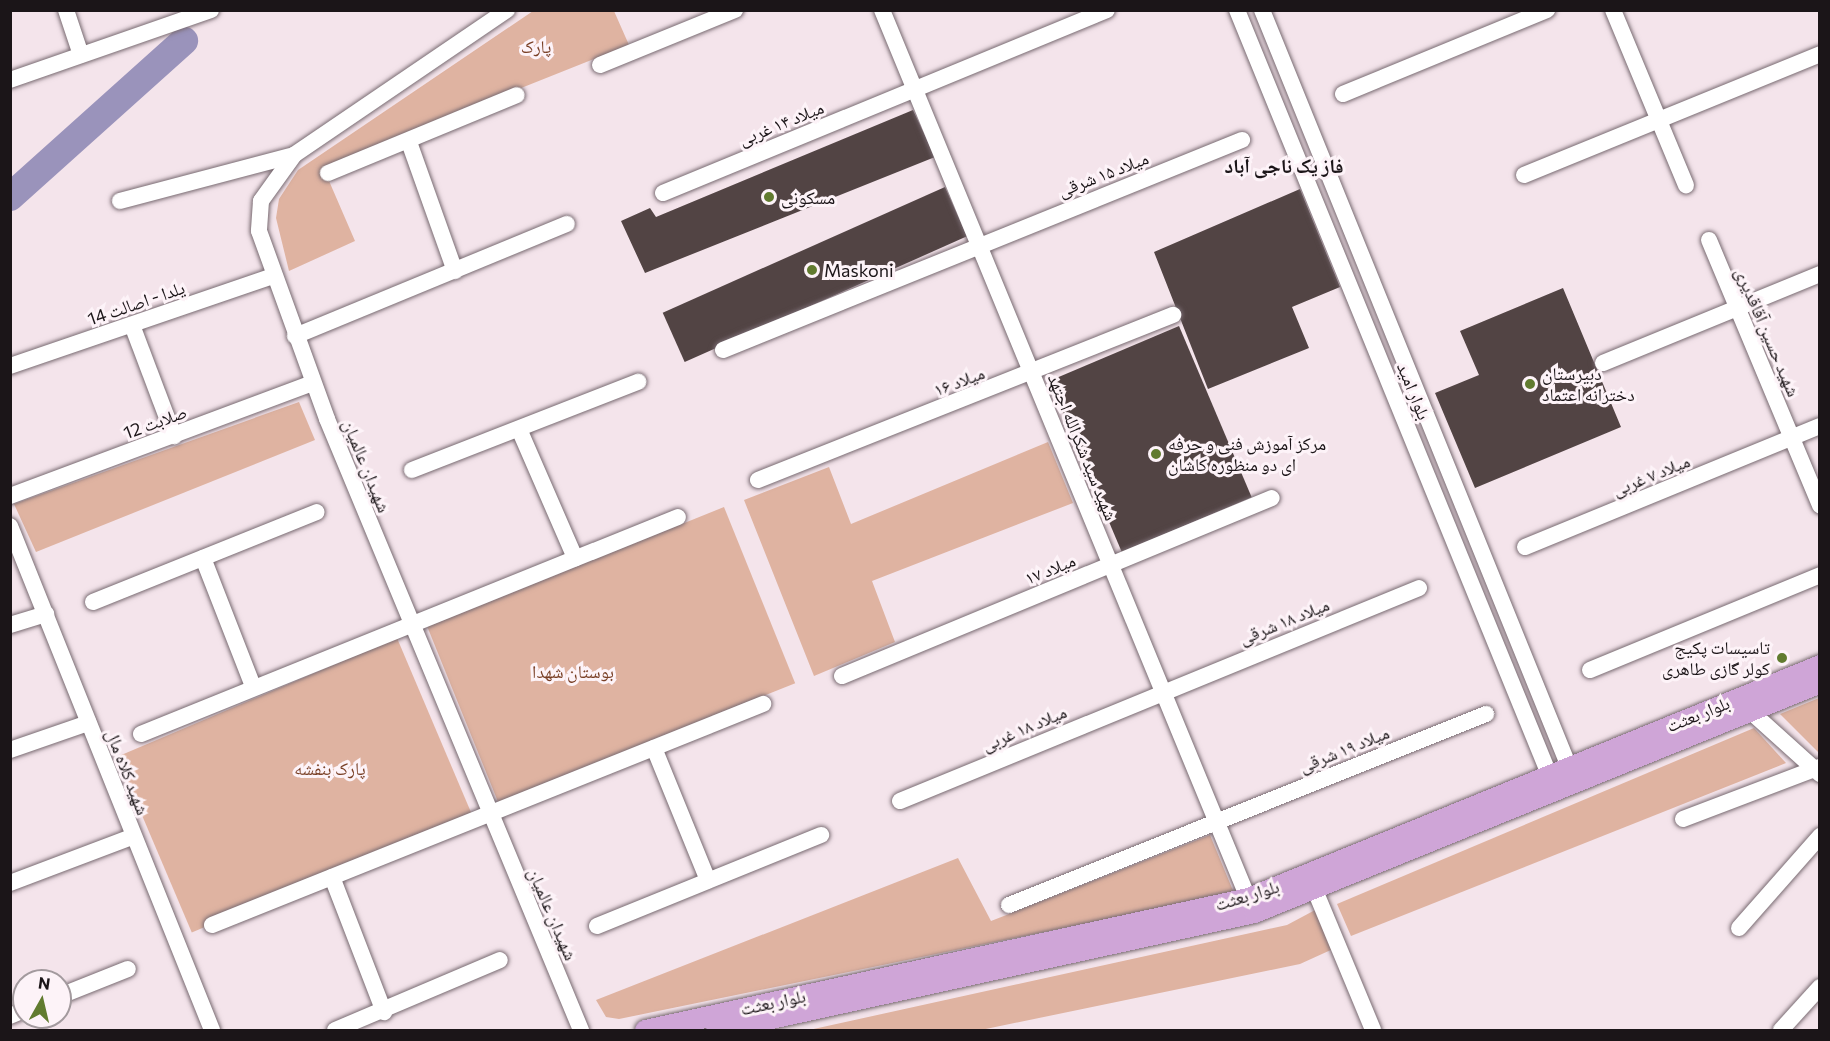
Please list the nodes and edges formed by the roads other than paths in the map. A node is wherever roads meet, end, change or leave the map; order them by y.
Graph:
1 (66, 10) edge
2 (211, 10) edge
3 (507, 10) edge
4 (735, 10) edge
5 (882, 10) edge
6 (1107, 10) edge
7 (1237, 10) edge
8 (1262, 10) edge
9 (1547, 10) edge
10 (1613, 10) edge
11 (1820, 54) edge
12 (81, 55) junction
13 (600, 65) dead end
14 (10, 80) edge
15 (914, 89) junction
16 (1343, 94) dead end
17 (517, 95) dead end
18 (1659, 120) junction
19 (1242, 140) dead end
20 (409, 142) junction
21 (294, 155) junction
22 (328, 173) dead end
23 (1524, 176) dead end
24 (1686, 186) dead end
25 (663, 193) dead end
26 (120, 201) dead end
27 (567, 224) dead end
28 (1709, 240) dead end
29 (978, 244) junction
30 (455, 271) junction
31 (1820, 274) edge
32 (273, 276) junction
33 (1378, 297) junction
34 (1358, 306) junction
35 (1737, 308) junction
36 (1173, 315) dead end
37 (132, 325) junction
38 (295, 336) junction
39 (723, 350) dead end
40 (1603, 363) dead end
41 (10, 366) edge
42 (1032, 374) junction
43 (1412, 379) junction
44 (638, 381) dead end
45 (312, 383) junction
46 (1392, 389) junction
47 (1820, 426) edge
48 (519, 429) junction
49 (174, 436) junction
50 (1791, 438) junction
51 (412, 470) dead end
52 (758, 480) dead end
53 (10, 496) edge
54 (1272, 498) dead end
55 (1820, 506) edge
56 (317, 512) dead end
57 (678, 517) dead end
58 (10, 526) edge
59 (1525, 547) dead end
60 (203, 558) junction
61 (575, 558) junction
62 (1111, 565) junction
63 (1820, 575) edge
64 (1419, 588) dead end
65 (93, 602) dead end
66 (46, 614) junction
67 (10, 625) edge
68 (410, 625) junction
69 (1820, 665) edge
70 (1590, 670) dead end
71 (842, 676) dead end
72 (1820, 682) edge
73 (253, 686) junction
74 (1163, 691) junction
75 (763, 704) dead end
76 (1749, 710) junction
77 (1486, 714) dead end
78 (88, 723) junction
79 (141, 734) dead end
80 (654, 748) junction
81 (10, 750) edge
82 (1818, 770) edge
83 (1561, 777) junction
84 (900, 801) dead end
85 (490, 815) junction
86 (1683, 819) dead end
87 (1216, 820) junction
88 (821, 835) dead end
89 (1820, 836) edge
90 (132, 837) junction
91 (332, 877) junction
92 (708, 880) junction
93 (10, 883) edge
94 (1314, 888) junction
95 (1248, 898) junction
96 (1009, 905) dead end
97 (212, 926) dead end
98 (597, 926) dead end
99 (1739, 928) dead end
100 (500, 960) dead end
101 (128, 969) dead end
102 (1820, 987) edge
103 (72, 991) edge
104 (384, 1012) junction
105 (212, 1030) edge
106 (335, 1030) edge
107 (581, 1030) edge
108 (645, 1030) edge
109 (716, 1030) edge
110 (1373, 1030) edge
111 (1781, 1030) edge

1 - 12 street
2 - 12 street
3 - 21 street, شهیدان عالمیان
4 - 13 street
5 - 15 street, شهید سید شکرالله اجتهد
6 - 15 street, میلاد ۱۴ غربی
7 - 34 street, بلوار امید
8 - 33 street, بلوار امید
9 - 16 street
10 - 18 street
11 - 18 street
12 - 14 street
15 - 25 street, میلاد ۱۴ غربی
15 - 29 street, شهید سید شکرالله اجتهد
17 - 20 street
18 - 23 street
18 - 24 street
19 - 29 street, میلاد ۱۵ شرقی
20 - 22 street
20 - 30 street
21 - 26 street
21 - 32 street, شهیدان عالمیان
27 - 30 street
28 - 35 street, شهید حسین آقاقدیری
29 - 39 street, میلاد ۱۵ شرقی
29 - 42 street, شهید سید شکرالله اجتهد
30 - 38 street
31 - 35 street
32 - 37 street, یلدا - اصالت 14
32 - 38 street, شهیدان عالمیان
33 - 34 street
33 - 43 street, بلوار امید
34 - 46 street, بلوار امید
35 - 40 street
35 - 50 street, شهید حسین آقاقدیری
36 - 42 street, میلاد ۱۶
37 - 41 street, یلدا - اصالت 14
37 - 49 street
38 - 45 street, شهیدان عالمیان
42 - 52 street, میلاد ۱۶
42 - 62 street, شهید سید شکرالله اجتهد
43 - 46 street
43 - 83 street, بلوار امید
44 - 48 street
45 - 49 street, صلابت 12
45 - 68 street, شهیدان عالمیان
46 - 83 street, بلوار امید
47 - 50 street, میلاد ۷ غربی
48 - 51 street
48 - 61 street
49 - 53 street, صلابت 12
50 - 55 street, شهید حسین آقاقدیری
50 - 59 street, میلاد ۷ غربی
54 - 62 street, میلاد ۱۷
56 - 60 street
57 - 61 street
58 - 66 street, شهید کلاه مال
60 - 65 street
60 - 73 street
61 - 68 street
62 - 71 street, میلاد ۱۷
62 - 74 street, شهید سید شکرالله اجتهد
63 - 70 street
64 - 74 street, میلاد ۱۸ شرقی
66 - 67 street
66 - 78 street, شهید کلاه مال
68 - 73 street
68 - 85 street, شهیدان عالمیان
69 - 83 main road, بلوار بعثت
72 - 76 main road, بلوار بعثت
73 - 79 street
74 - 84 street, میلاد ۱۸ غربی
74 - 87 street, شهید سید شکرالله اجتهد
75 - 80 street
76 - 82 street
76 - 83 main road, بلوار بعثت
77 - 87 street, میلاد ۱۹ شرقی
78 - 81 street
78 - 90 street, شهید کلاه مال
80 - 85 street
80 - 92 street
82 - 86 street
83 - 94 main road, بلوار بعثت
83 - 95 main road, بلوار بعثت
85 - 91 street
85 - 107 street, شهیدان عالمیان
87 - 95 street, شهید سید شکرالله اجتهد
87 - 96 street, میلاد ۱۹ شرقی
88 - 92 street
89 - 99 street
90 - 93 street
90 - 105 street, شهید کلاه مال
91 - 97 street
91 - 104 street
92 - 98 street
94 - 109 main road, بلوار بعثت
94 - 110 street
95 - 108 main road, بلوار بعثت
100 - 104 street
101 - 103 street
102 - 111 street
104 - 106 street

